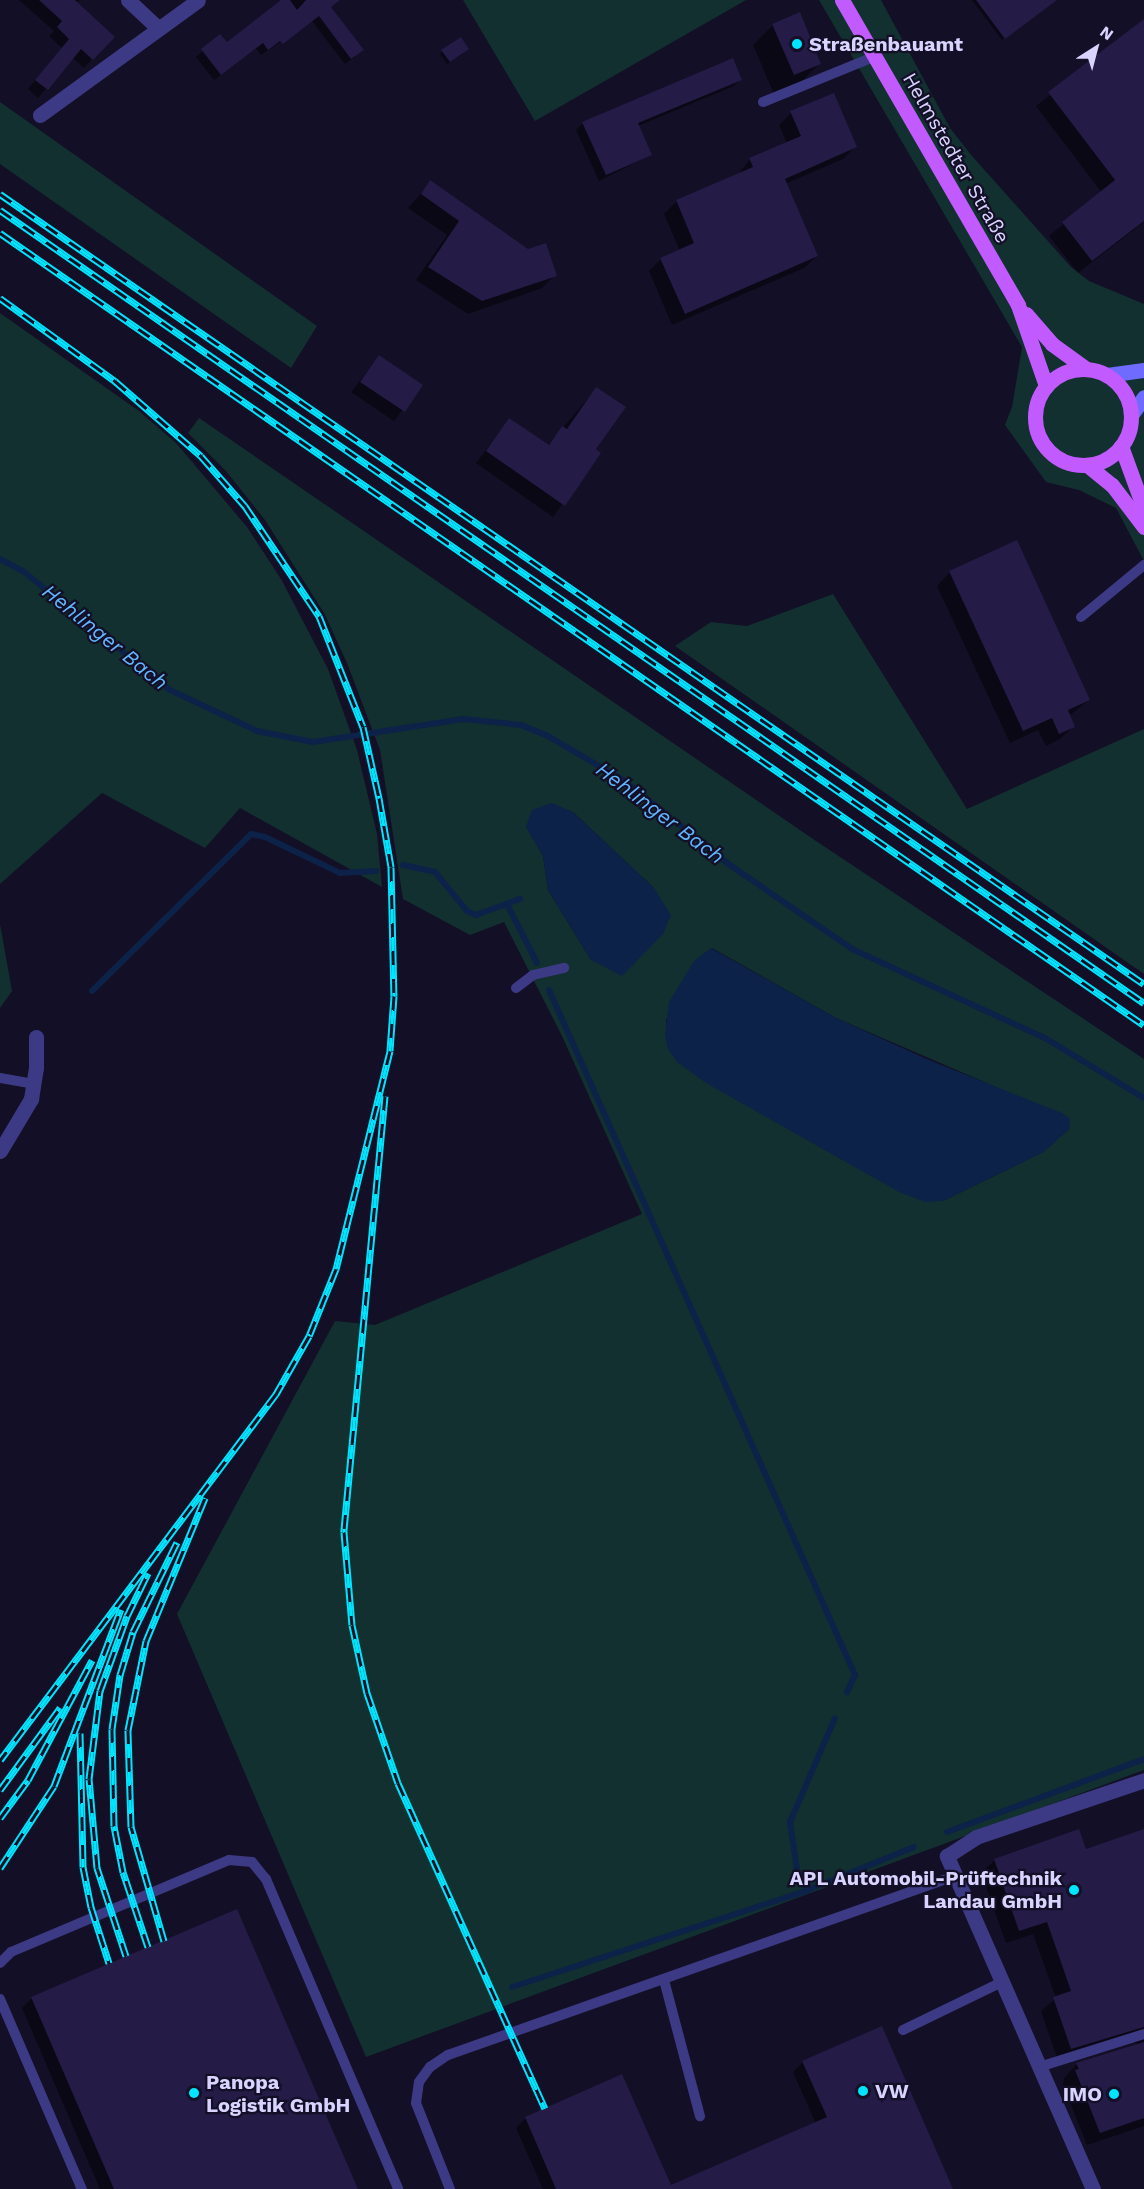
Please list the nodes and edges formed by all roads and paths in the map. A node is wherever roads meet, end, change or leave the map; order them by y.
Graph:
1 (128, 0) edge
2 (198, 0) edge
3 (842, 0) edge
4 (159, 29) junction
5 (873, 57) junction
6 (763, 102) dead end
7 (40, 115) dead end
8 (1018, 305) junction
9 (1085, 368) junction
10 (1144, 370) edge
11 (1107, 375) junction
12 (1046, 386) junction
13 (1144, 397) edge
14 (1131, 415) junction
15 (1121, 447) junction
16 (1087, 465) junction
17 (1144, 508) edge
18 (1144, 527) edge
19 (1144, 565) edge
20 (1081, 617) dead end
21 (564, 968) dead end
22 (516, 988) dead end
23 (36, 1037) dead end
24 (0, 1078) edge
25 (33, 1084) junction
26 (0, 1151) edge
27 (1144, 1780) edge
28 (955, 1876) junction
29 (0, 1963) edge
30 (664, 1980) junction
31 (1002, 1982) junction
32 (0, 1999) edge
33 (903, 2030) dead end
34 (1144, 2034) edge
35 (1039, 2067) junction
36 (700, 2116) dead end
37 (82, 2189) edge
38 (398, 2189) edge
39 (450, 2189) edge
40 (1093, 2189) edge

1 - 4 street
2 - 4 street
3 - 5 main road, Helmstedter Straße
4 - 7 street
5 - 6 lane
5 - 8 main road, Helmstedter Straße
8 - 9 main road, Helmstedter Straße
8 - 12 main road, Helmstedter Straße
9 - 11 main road
9 - 12 main road
10 - 11 main road
11 - 14 main road
12 - 16 main road
13 - 14 main road
14 - 15 main road
15 - 16 main road
15 - 17 main road
16 - 18 main road
19 - 20 lane
21 - 22 lane
23 - 25 street
24 - 25 lane
25 - 26 street
27 - 28 street
28 - 30 lane
28 - 31 street
29 - 38 lane
30 - 36 lane
30 - 39 lane
31 - 33 lane
31 - 35 street
32 - 37 lane
34 - 35 lane
35 - 40 street

